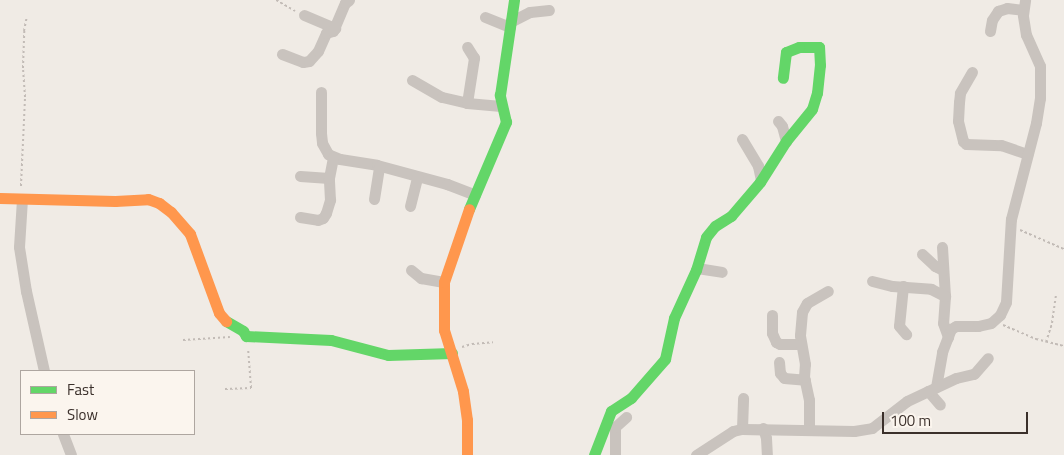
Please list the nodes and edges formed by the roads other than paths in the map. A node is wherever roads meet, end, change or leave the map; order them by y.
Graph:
1 (350, 0) edge
2 (514, 0) edge
3 (1005, 4) edge
4 (1024, 5) edge
5 (549, 10) dead end
6 (304, 16) road end
7 (485, 17) dead end
8 (510, 25) junction
9 (335, 28) junction
10 (990, 31) dead end
11 (467, 47) dead end
12 (282, 54) dead end
13 (972, 72) dead end
14 (783, 78) dead end
15 (412, 80) dead end
16 (321, 92) dead end
17 (466, 103) junction
18 (501, 106) junction
19 (778, 121) dead end
20 (742, 139) dead end
21 (786, 141) junction
22 (1027, 154) junction
23 (333, 157) junction
24 (379, 166) junction
25 (300, 176) dead end
26 (417, 177) junction
27 (329, 178) junction
28 (761, 180) junction
29 (475, 195) junction
30 (0, 198) edge
31 (22, 198) junction
32 (374, 199) dead end
33 (410, 206) dead end
34 (300, 217) dead end
35 (942, 246) dead end
36 (922, 254) dead end
37 (697, 268) junction
38 (411, 270) dead end
39 (943, 270) junction
40 (722, 272) dead end
41 (444, 282) junction
42 (872, 282) dead end
43 (903, 286) junction
44 (828, 291) dead end
45 (945, 296) junction
46 (772, 315) dead end
47 (906, 334) dead end
48 (948, 337) junction
49 (800, 344) junction
50 (451, 352) junction
51 (988, 358) dead end
52 (779, 362) dead end
53 (44, 370) edge
54 (805, 380) junction
55 (932, 389) junction
56 (743, 398) dead end
57 (940, 405) dead end
58 (626, 417) dead end
59 (763, 428) junction
60 (742, 429) junction
61 (809, 429) junction
62 (63, 435) edge
63 (71, 455) edge
64 (467, 455) edge
65 (594, 455) edge
66 (615, 455) edge
67 (696, 455) edge
68 (767, 455) edge

1 - 9 street
2 - 8 street
3 - 4 street
3 - 10 street
4 - 22 street
5 - 8 street
6 - 9 street
7 - 8 street
8 - 18 street
9 - 12 street
11 - 17 street
13 - 22 street
14 - 21 street
15 - 17 street
16 - 23 street
17 - 18 street
18 - 29 street
19 - 21 street
20 - 28 street
21 - 28 street
22 - 48 street
23 - 24 street
23 - 27 street
24 - 26 street
24 - 32 street
25 - 27 street
26 - 29 street
26 - 33 street
27 - 34 street
28 - 37 street
29 - 41 street
30 - 31 street
31 - 50 street
31 - 53 street
35 - 39 street
36 - 39 street
37 - 40 street
37 - 65 street
38 - 41 street
39 - 45 street
41 - 50 street
42 - 43 street
43 - 45 street
43 - 47 street
44 - 49 street
45 - 48 street
46 - 49 street
48 - 55 street
49 - 54 street
50 - 64 street
51 - 55 street
52 - 54 street
54 - 61 street
55 - 57 street
55 - 61 street
56 - 60 street
58 - 66 street
59 - 60 street
59 - 61 street
59 - 68 street
60 - 67 street
62 - 63 street

